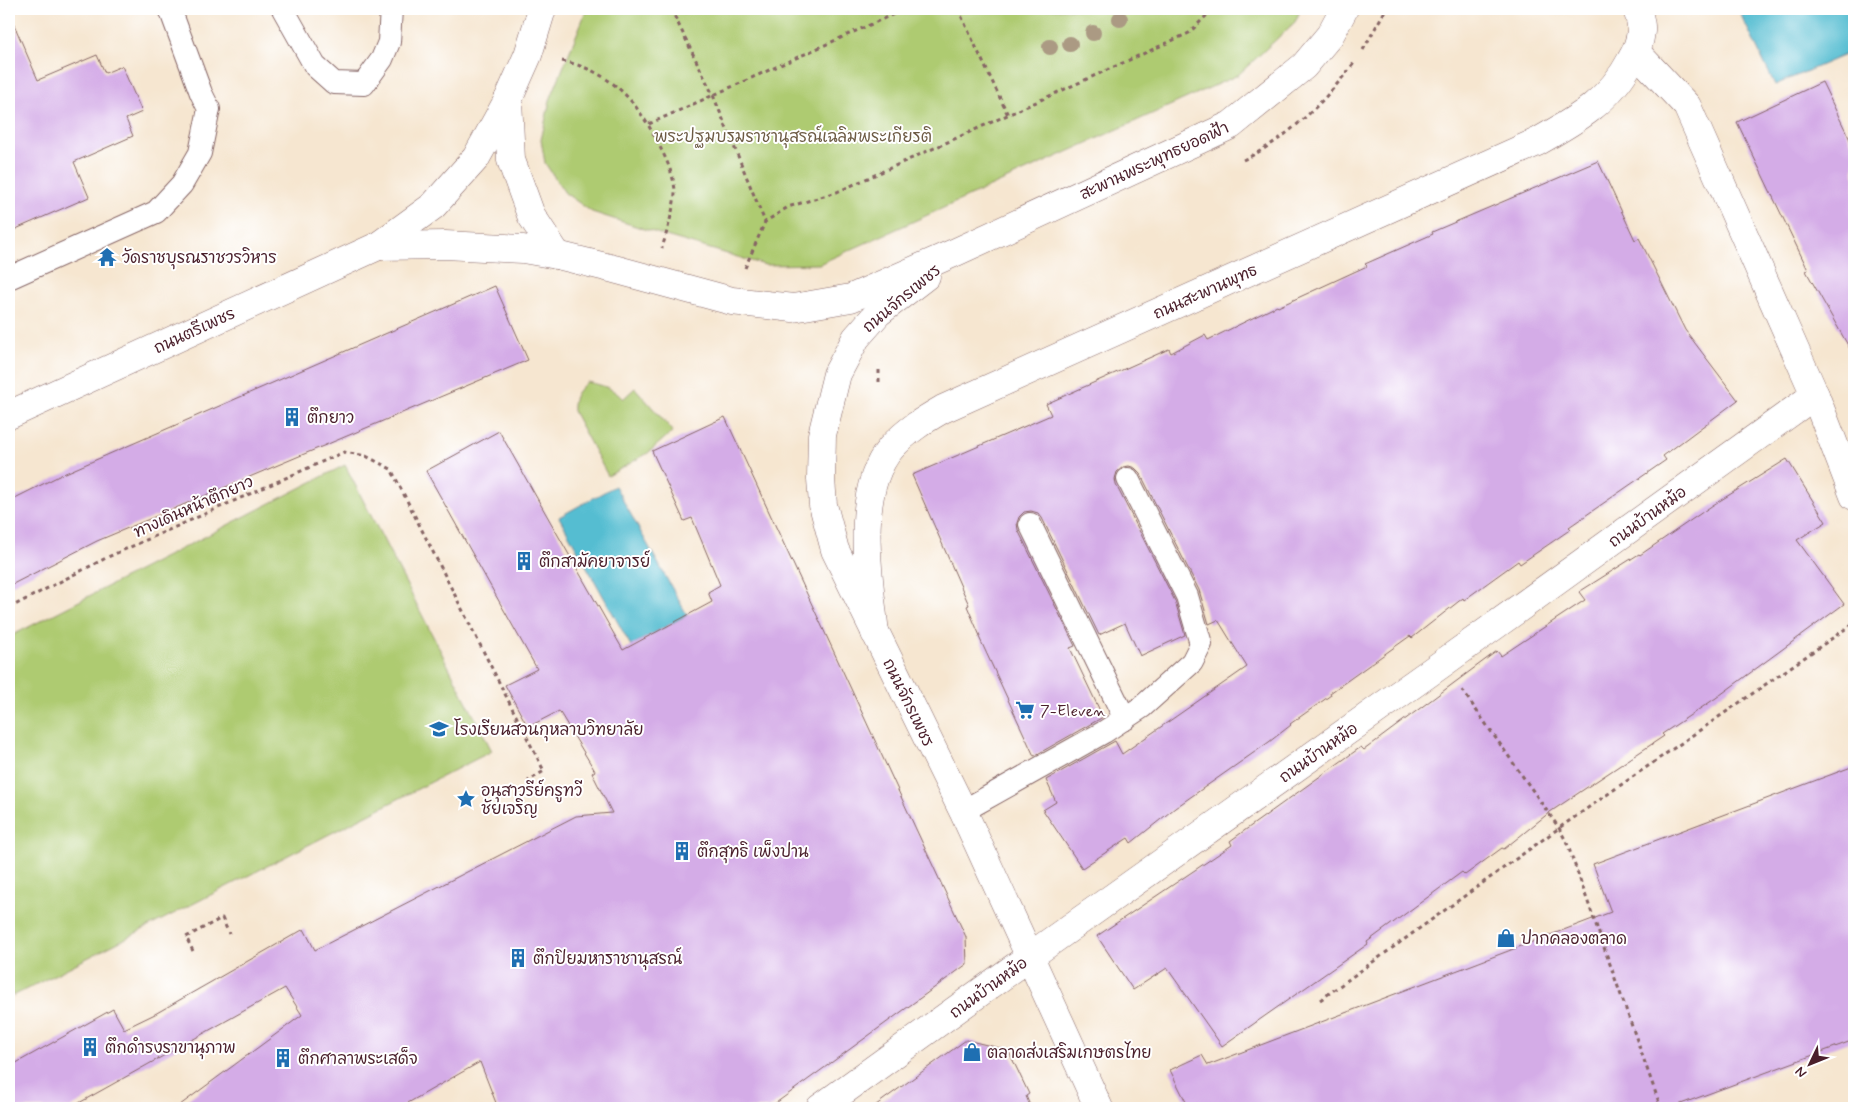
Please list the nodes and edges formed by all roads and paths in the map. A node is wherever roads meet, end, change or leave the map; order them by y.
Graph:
1 (170, 9) edge
2 (283, 9) edge
3 (391, 9) edge
4 (671, 9) edge
5 (905, 9) edge
6 (958, 9) edge
7 (1213, 9) edge
8 (1344, 9) edge
9 (1638, 9) edge
10 (542, 10) edge
11 (1636, 52) junction
12 (528, 55) junction
13 (713, 95) junction
14 (508, 100) junction
15 (1008, 115) junction
16 (649, 124) junction
17 (765, 222) junction
18 (378, 246) junction
19 (956, 252) junction
20 (557, 255) junction
21 (9, 278) edge
22 (652, 280) junction
23 (732, 300) junction
24 (1815, 395) junction
25 (9, 415) edge
26 (1128, 478) dead end
27 (1854, 496) edge
28 (1030, 524) dead end
29 (9, 608) edge
30 (1854, 623) edge
31 (875, 633) junction
32 (1443, 663) junction
33 (1125, 719) junction
34 (528, 781) dead end
35 (963, 811) junction
36 (1559, 828) junction
37 (229, 934) dead end
38 (193, 951) dead end
39 (1030, 957) junction
40 (1320, 1000) dead end
41 (820, 1108) edge
42 (1099, 1108) edge
43 (1661, 1108) edge

1 - 21 lane
2 - 3 lane
4 - 13 path
5 - 13 path
6 - 15 path
7 - 15 path
8 - 19 main road, สะพานพระพุทธยอดฟ้า
9 - 11 main road, ถนนสะพานพุทธ
10 - 12 main road
11 - 24 main road
11 - 31 main road, ถนนสะพานพุทธ
12 - 14 main road
12 - 16 path
13 - 16 path
13 - 17 path
14 - 18 main road, ถนนตรีเพชร
14 - 20 main road
15 - 17 path
16 - 22 path
17 - 23 path
18 - 20 main road, ถนนตรีเพชร
18 - 25 main road, ถนนตรีเพชร
19 - 23 main road, ถนนจักรเพชร
19 - 31 main road, ถนนจักรเพชร
20 - 22 main road, ถนนจักรเพชร
22 - 23 main road, ถนนจักรเพชร
24 - 27 main road
24 - 32 main road, ถนนบ้านหม้อ
26 - 33 lane
28 - 33 lane
29 - 34 path, ทางเดินหน้าตึกยาว
30 - 36 path
31 - 35 main road, ถนนจักรเพชร
32 - 36 path
32 - 39 main road, ถนนบ้านหม้อ
33 - 35 lane
35 - 39 main road, ถนนจักรเพชร
36 - 40 path
36 - 43 path
37 - 38 path
39 - 41 main road, ถนนบ้านหม้อ
39 - 42 main road, ถนนจักรเพชร

